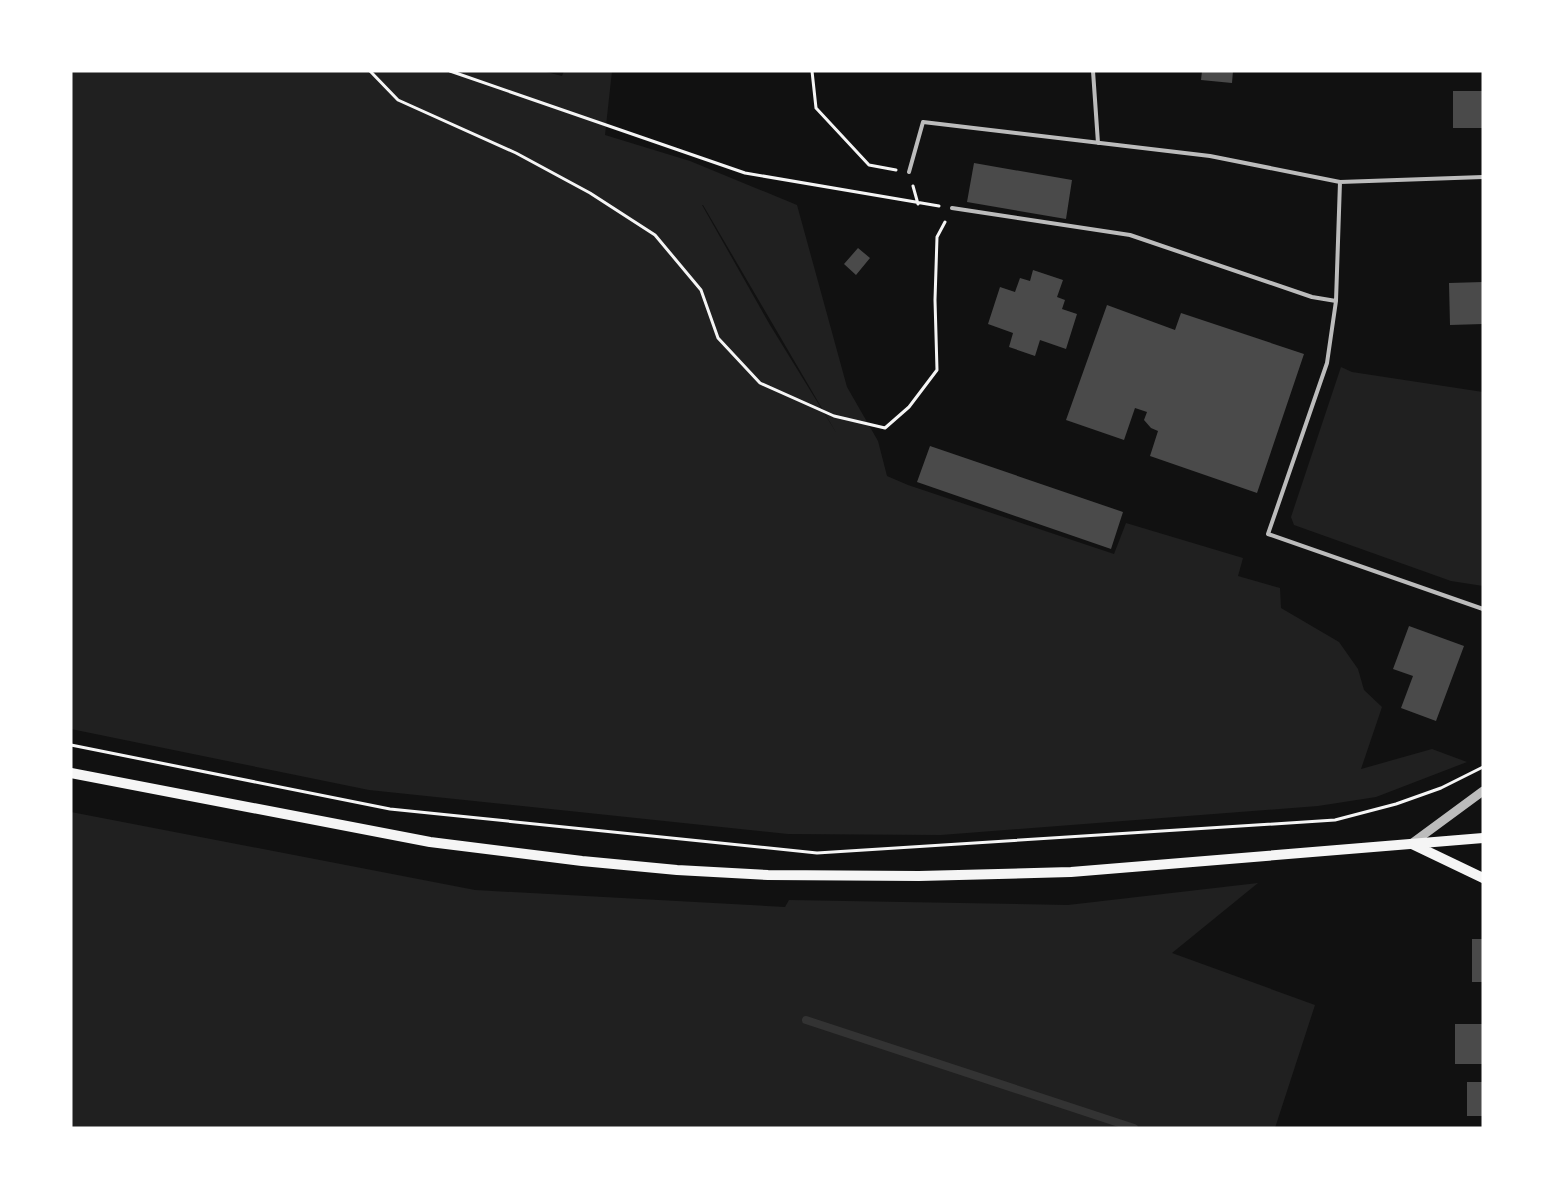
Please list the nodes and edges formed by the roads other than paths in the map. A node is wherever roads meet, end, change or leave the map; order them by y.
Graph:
1 (1093, 71) edge
2 (1098, 143) junction
3 (909, 172) road end
4 (1483, 177) edge
5 (1340, 182) junction
6 (952, 208) road end
7 (1336, 300) junction
8 (1483, 609) edge
9 (71, 773) edge
10 (1483, 792) edge
11 (1483, 838) edge
12 (1411, 844) junction
13 (1483, 878) edge

1 - 2 lane
2 - 3 lane
2 - 5 lane
4 - 5 lane
5 - 7 lane
6 - 7 lane
7 - 8 lane
9 - 12 main road
10 - 12 street
11 - 12 main road
12 - 13 main road

